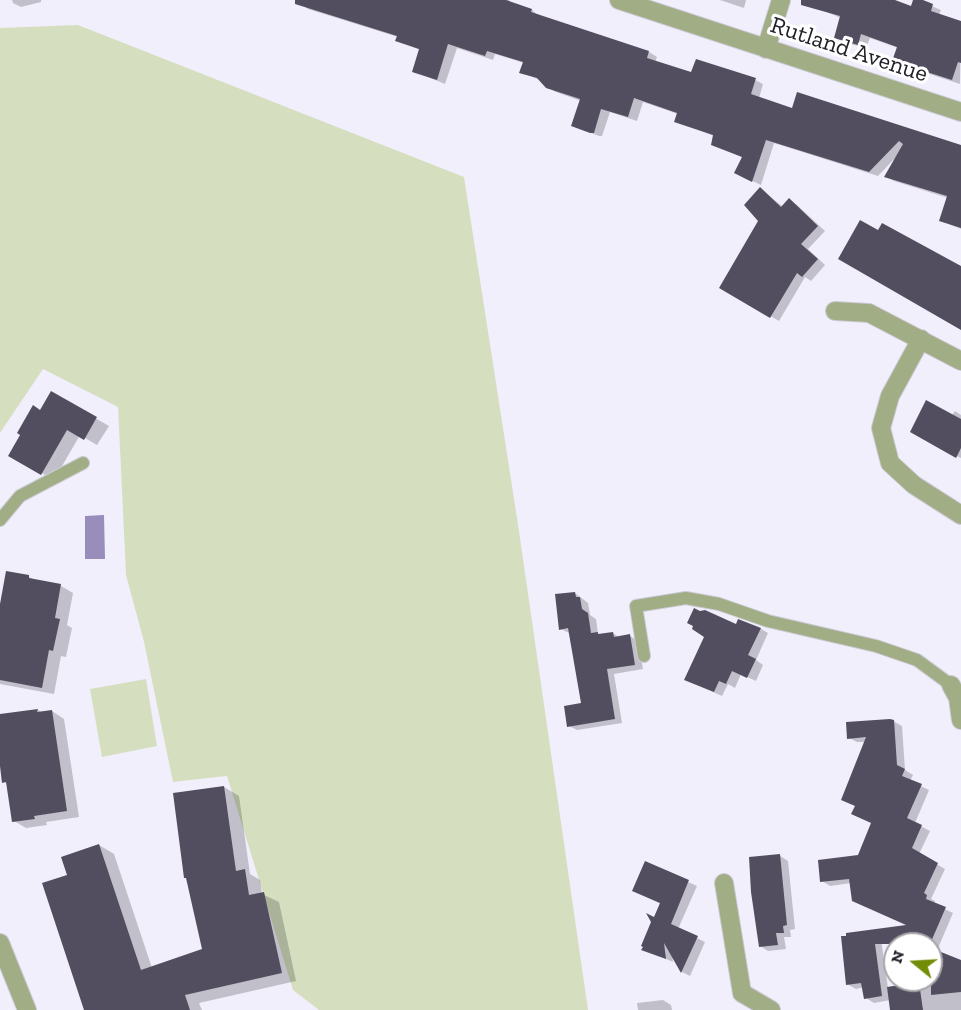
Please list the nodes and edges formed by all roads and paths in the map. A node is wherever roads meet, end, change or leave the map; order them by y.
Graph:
1 (619, 0) edge
2 (781, 0) edge
3 (766, 49) junction
4 (961, 112) edge
5 (835, 310) dead end
6 (921, 339) junction
7 (961, 361) edge
8 (82, 463) dead end
9 (961, 515) edge
10 (0, 520) edge
11 (644, 656) dead end
12 (951, 685) joint
13 (961, 720) edge
14 (724, 883) dead end
15 (0, 943) edge
16 (27, 1010) edge
17 (771, 1010) edge

1 - 3 street, Rutland Avenue
2 - 3 street
3 - 4 street, Rutland Avenue
5 - 6 street
6 - 7 street
6 - 9 street
8 - 10 lane
11 - 12 lane
12 - 13 street
14 - 17 street
15 - 16 street

